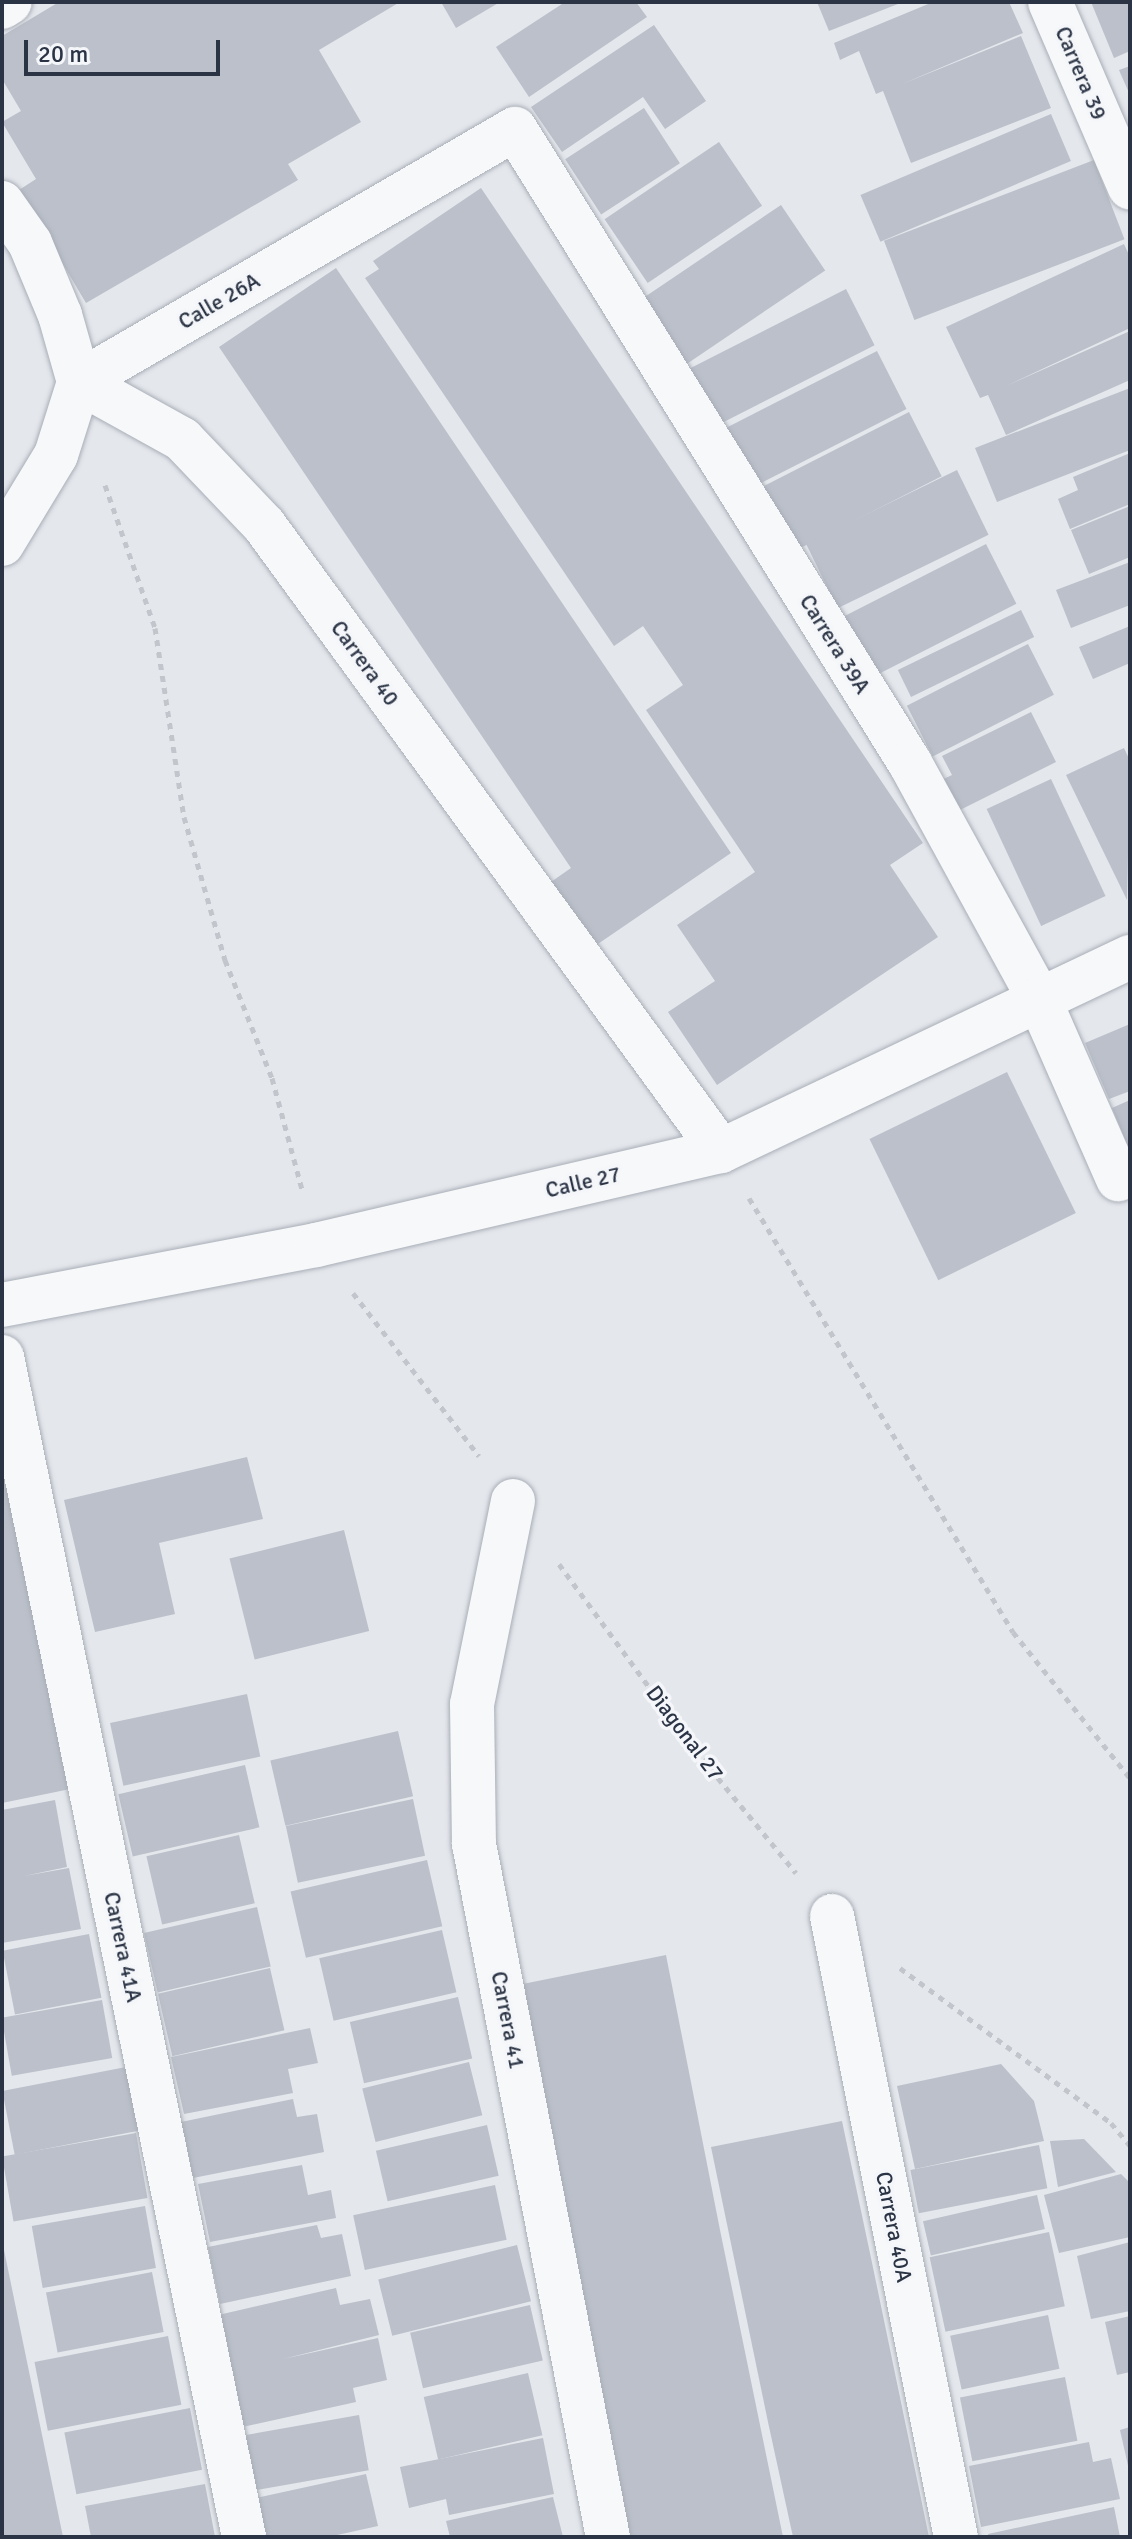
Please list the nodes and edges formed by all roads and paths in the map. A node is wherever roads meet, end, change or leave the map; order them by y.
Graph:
1 (10, 2) edge
2 (1050, 2) edge
3 (2, 7) edge
4 (515, 129) joint
5 (1130, 188) edge
6 (2, 203) edge
7 (79, 382) junction
8 (102, 471) dead end
9 (2, 544) edge
10 (1130, 957) edge
11 (1039, 999) junction
12 (721, 1151) junction
13 (1118, 1179) dead end
14 (316, 1245) junction
15 (2, 1305) edge
16 (2, 1357) edge
17 (513, 1501) junction
18 (1130, 1778) edge
19 (832, 1916) junction
20 (1130, 2146) edge
21 (244, 2537) edge
22 (608, 2537) edge
23 (956, 2537) edge

1 - 3 street
2 - 5 street, Carrera 39
4 - 7 street, Calle 26A
4 - 11 street, Carrera 39A
6 - 7 street
7 - 9 street
7 - 12 street, Carrera 40
8 - 14 path
10 - 11 street, Calle 27
11 - 12 street, Calle 27
11 - 13 street, Carrera 39A
12 - 14 street, Calle 27
12 - 18 path
14 - 15 street, Calle 27
14 - 17 path, Diagonal 27
16 - 21 street, Carrera 41A
17 - 19 path, Diagonal 27
17 - 22 street, Carrera 41
19 - 20 path, Diagonal 27
19 - 23 street, Carrera 40A

